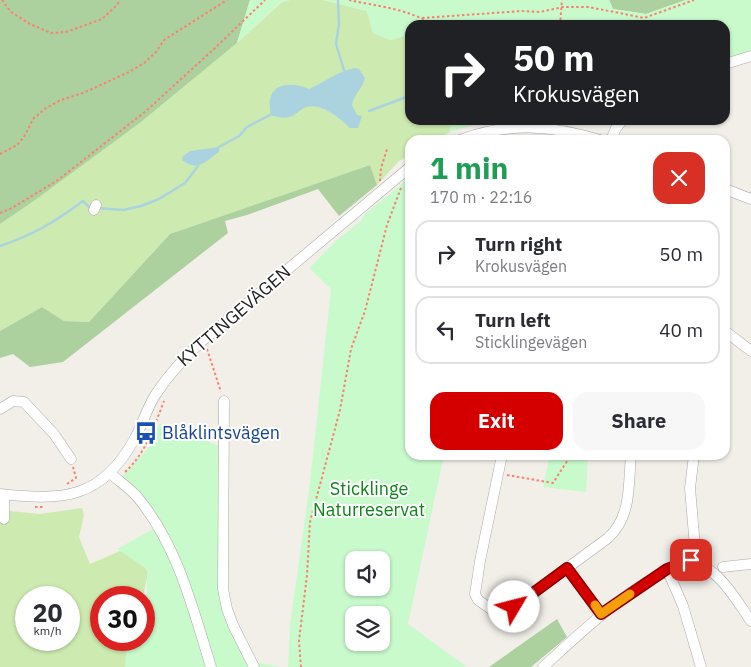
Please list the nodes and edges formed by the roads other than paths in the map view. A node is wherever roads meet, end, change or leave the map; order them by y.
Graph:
1 (751, 56) edge
2 (730, 62) edge
3 (476, 135) edge
4 (568, 135) edge
5 (405, 171) edge
6 (730, 191) edge
7 (751, 199) edge
8 (730, 335) edge
9 (751, 351) edge
10 (224, 401) road end
11 (0, 409) edge
12 (71, 459) road end
13 (501, 460) edge
14 (631, 460) edge
15 (693, 460) edge
16 (114, 477) junction
17 (2, 495) edge
18 (4, 519) dead end
19 (691, 560) junction
20 (751, 564) edge
21 (722, 567) dead end
22 (567, 568) junction
23 (667, 569) junction
24 (601, 614) junction
25 (751, 620) edge
26 (210, 667) edge
27 (254, 667) edge
28 (543, 667) edge
29 (701, 667) edge

1 - 2 street
3 - 4 street
5 - 16 street, KYTTINGEVÄGEN
6 - 7 street
8 - 9 street
10 - 27 street
11 - 12 street
13 - 22 street
14 - 22 street
15 - 19 street
16 - 17 street, KYTTINGEVÄGEN
16 - 26 street
17 - 18 street
19 - 23 street
19 - 25 street
20 - 21 street
22 - 24 street
23 - 24 street
23 - 29 street
24 - 28 street

